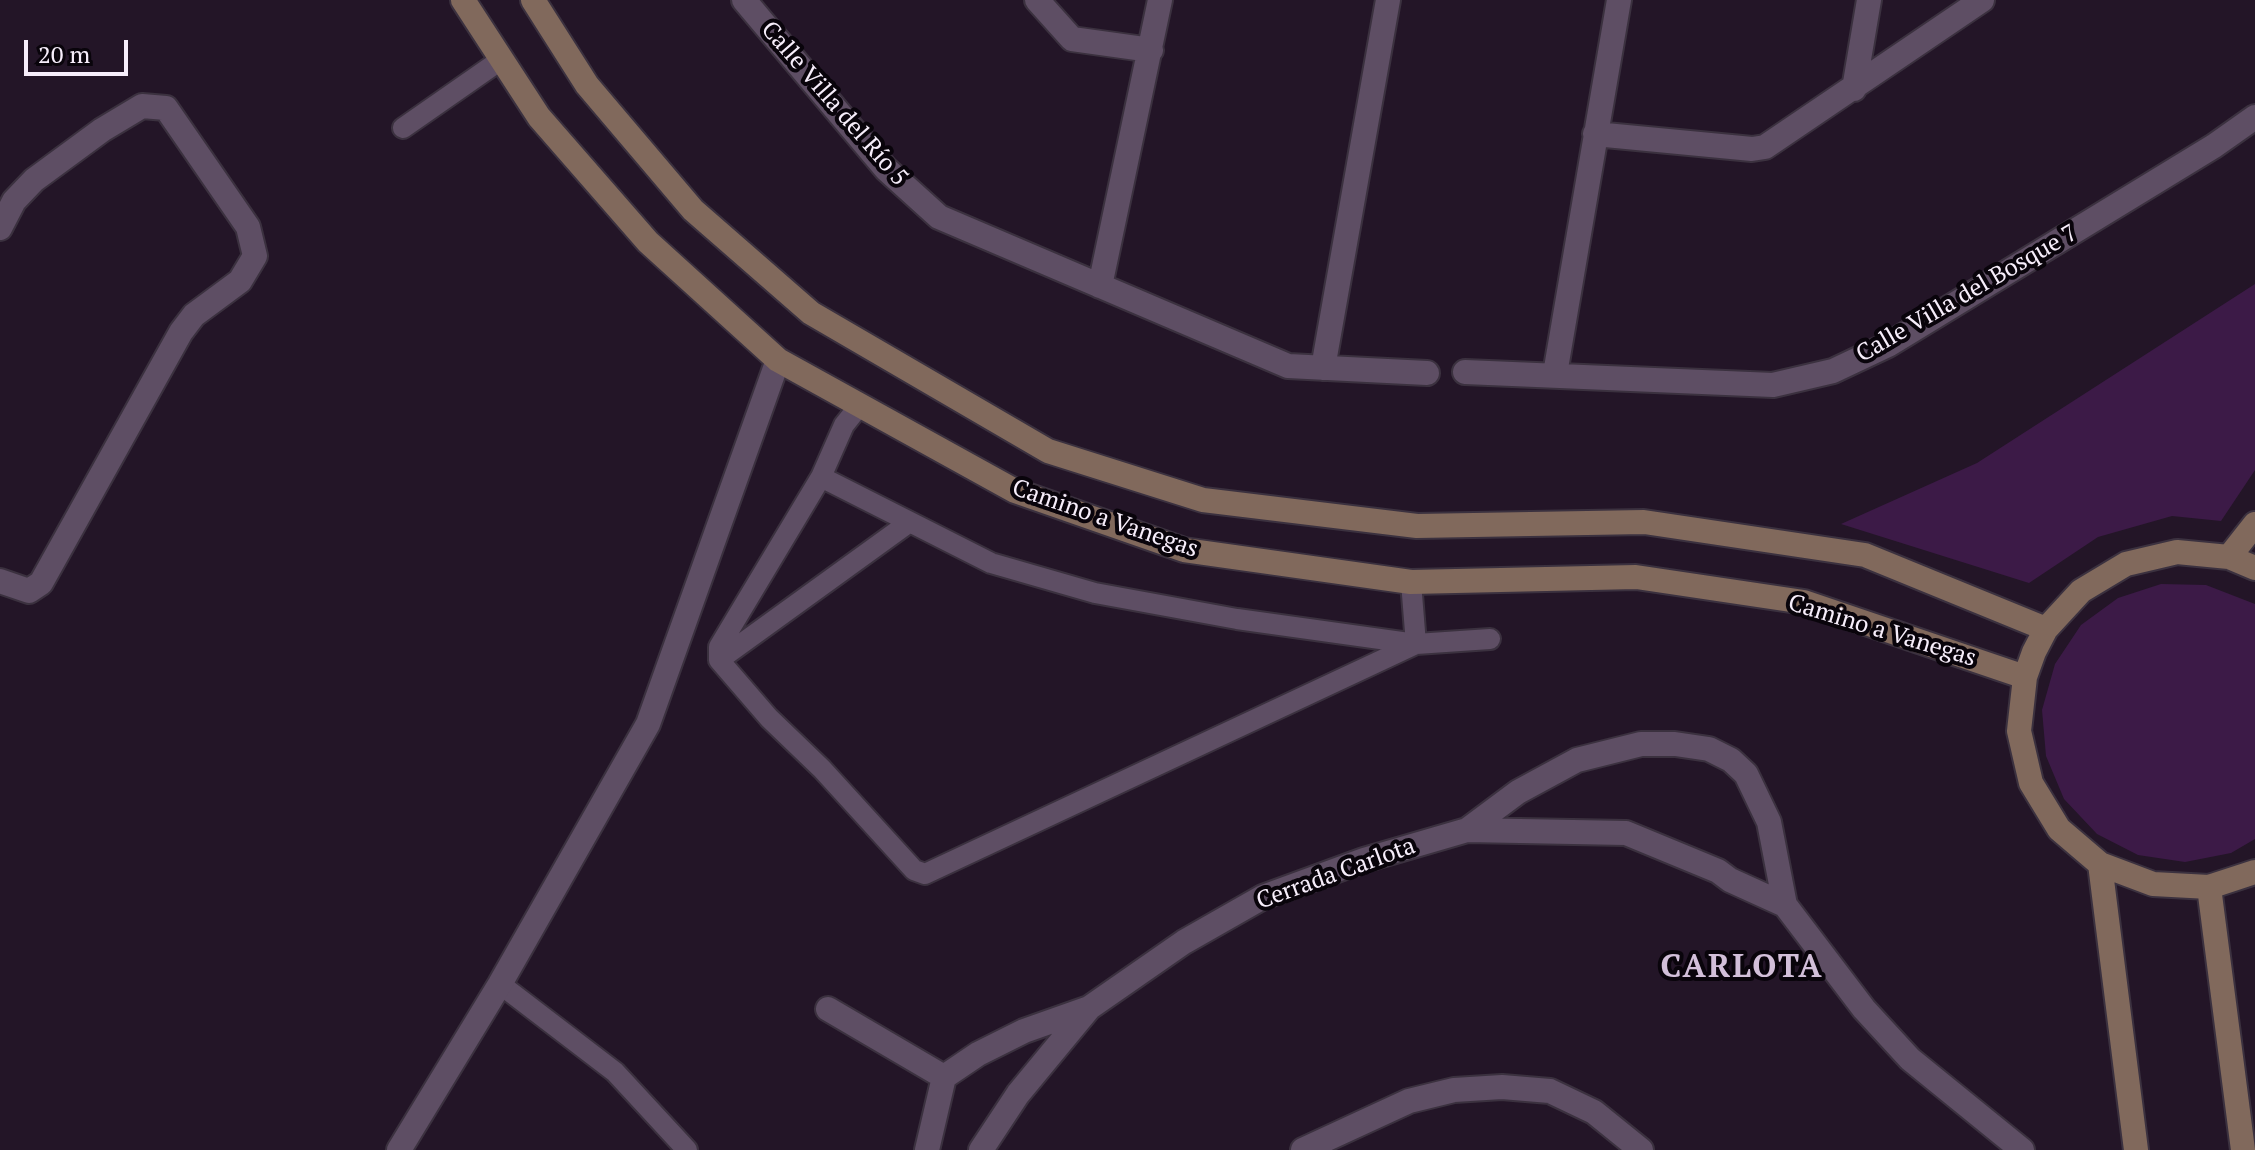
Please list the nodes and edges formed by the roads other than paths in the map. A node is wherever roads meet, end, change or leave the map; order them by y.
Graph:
1 (463, 0) edge
2 (533, 0) edge
3 (744, 0) edge
4 (1037, 0) edge
5 (1160, 0) edge
6 (1388, 0) edge
7 (1619, 0) edge
8 (1869, 0) edge
9 (1982, 0) edge
10 (1151, 50) junction
11 (502, 59) junction
12 (1854, 89) junction
13 (2255, 117) edge
14 (403, 128) dead end
15 (1595, 134) junction
16 (0, 228) edge
17 (1100, 286) junction
18 (778, 360) junction
19 (1323, 368) junction
20 (1465, 372) dead end
21 (1427, 373) dead end
22 (1555, 374) junction
23 (860, 405) junction
24 (821, 477) junction
25 (907, 524) junction
26 (2255, 524) edge
27 (2229, 557) junction
28 (2255, 568) edge
29 (0, 581) edge
30 (1411, 582) junction
31 (2046, 629) junction
32 (1490, 639) dead end
33 (1416, 644) junction
34 (719, 660) junction
35 (2025, 677) junction
36 (1467, 830) junction
37 (2100, 864) junction
38 (2255, 872) edge
39 (2209, 887) junction
40 (1785, 905) junction
41 (500, 984) junction
42 (1089, 1008) junction
43 (828, 1009) dead end
44 (944, 1077) junction
45 (1311, 1148) edge
46 (399, 1150) edge
47 (687, 1150) edge
48 (927, 1150) edge
49 (981, 1150) edge
50 (1641, 1150) edge
51 (2022, 1150) edge
52 (2136, 1150) edge
53 (2243, 1150) edge

1 - 11 main road, Camino a Vanegas
2 - 31 main road, Camino a Vanegas
3 - 17 street, Calle Villa del Río 5
4 - 10 street
5 - 10 street
6 - 19 street
7 - 15 street
8 - 12 street
9 - 12 street
10 - 17 street
11 - 14 lane
11 - 18 main road, Camino a Vanegas
12 - 15 street
13 - 22 street, Calle Villa del Bosque 7
15 - 22 street
16 - 29 street
17 - 19 street, Calle Villa del Río 5
18 - 23 main road, Camino a Vanegas
18 - 41 street
19 - 21 street, Calle Villa del Río 5
20 - 22 street, Calle Villa del Bosque 7
23 - 24 lane
23 - 30 main road, Camino a Vanegas
24 - 25 lane
24 - 34 lane
25 - 33 lane
25 - 34 lane
26 - 27 main road
27 - 28 main road
27 - 31 main road
30 - 33 lane
30 - 35 main road, Camino a Vanegas
31 - 35 main road
32 - 33 lane
33 - 34 lane
35 - 37 main road
36 - 40 street, Cerrada Carlota
36 - 40 street, Cerrada Carlota
36 - 42 street, Cerrada Carlota
37 - 39 main road
37 - 52 main road
38 - 39 main road
39 - 53 main road
40 - 51 street, Cerrada Carlota
41 - 46 street
41 - 47 lane
42 - 44 street, Cerrada Carlota
42 - 49 street, Cerrada Carlota
43 - 44 street
44 - 48 street
45 - 50 street

